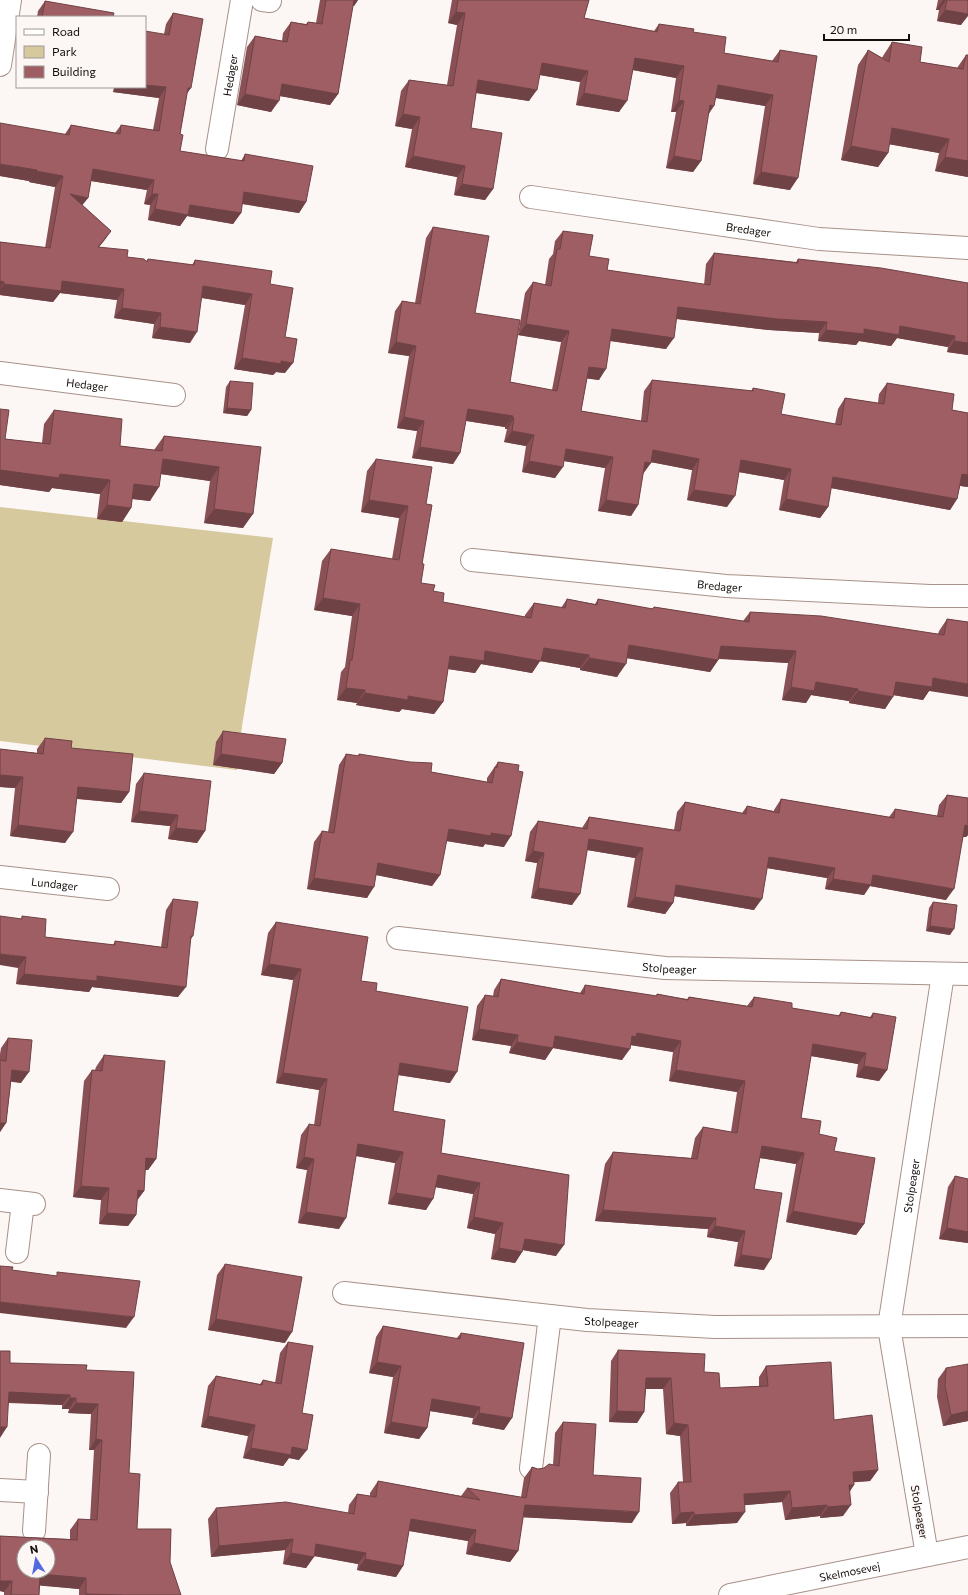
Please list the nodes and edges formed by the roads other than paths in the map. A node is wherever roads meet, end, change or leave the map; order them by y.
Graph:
1 (10, 0) edge
2 (242, 0) edge
3 (0, 65) edge
4 (217, 149) dead end
5 (531, 197) dead end
6 (968, 248) edge
7 (0, 374) edge
8 (174, 395) dead end
9 (472, 560) dead end
10 (968, 596) edge
11 (0, 878) edge
12 (108, 889) dead end
13 (398, 938) dead end
14 (943, 974) junction
15 (968, 974) edge
16 (0, 1200) edge
17 (17, 1252) dead end
18 (344, 1293) dead end
19 (550, 1316) junction
20 (968, 1326) edge
21 (889, 1327) junction
22 (39, 1455) dead end
23 (530, 1468) edge
24 (0, 1490) edge
25 (37, 1492) junction
26 (34, 1531) dead end
27 (968, 1547) edge
28 (927, 1555) junction
29 (730, 1595) edge

1 - 3 street
2 - 4 street, Hedager
5 - 6 street, Bredager
7 - 8 street, Hedager
9 - 10 street, Bredager
11 - 12 street, Lundager
13 - 14 street, Stolpeager
14 - 15 street, Stolpeager
14 - 21 street, Stolpeager
16 - 17 street
18 - 19 street, Stolpeager
19 - 21 street, Stolpeager
19 - 23 street
20 - 21 street, Stolpeager
21 - 28 street, Stolpeager
22 - 25 street
24 - 25 street
25 - 26 street
27 - 28 street, Skelmosevej
28 - 29 street, Skelmosevej

